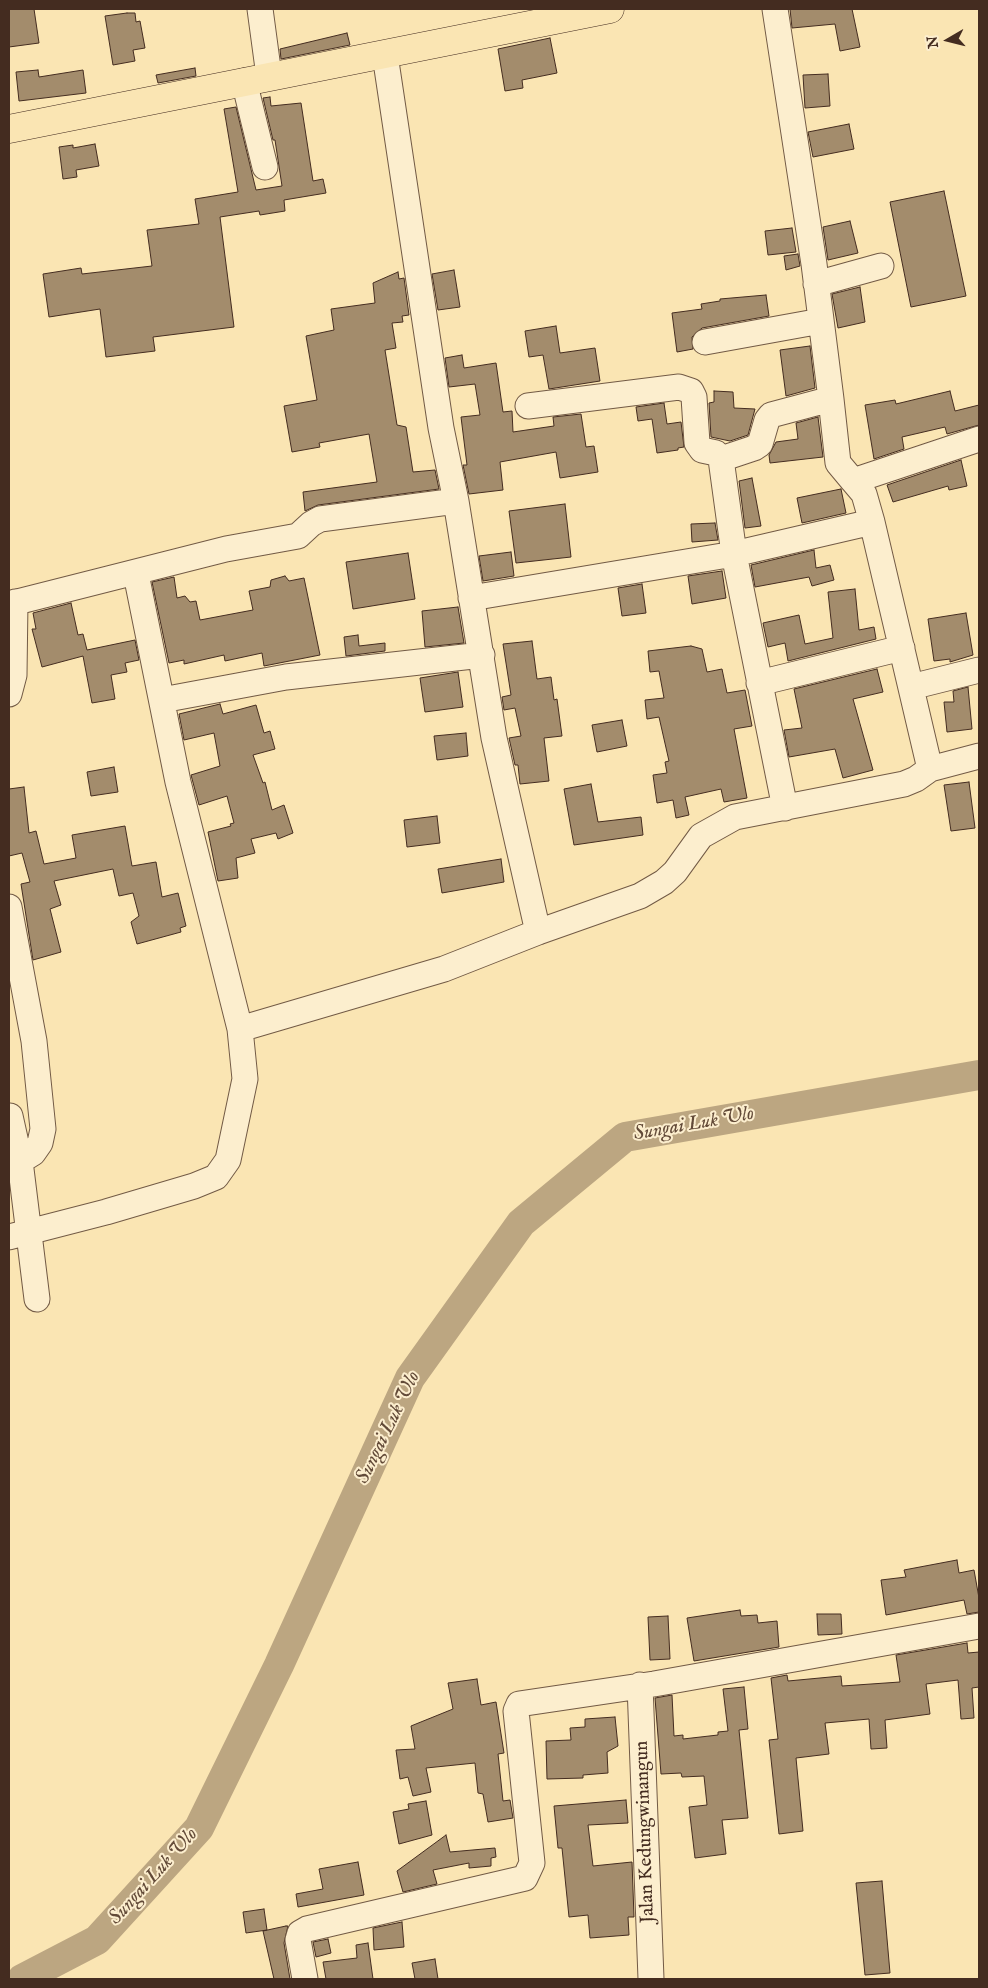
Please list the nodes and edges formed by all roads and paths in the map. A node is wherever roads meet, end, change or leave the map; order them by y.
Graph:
1 (260, 9) edge
2 (610, 9) edge
3 (774, 9) edge
4 (385, 55) junction
5 (257, 79) junction
6 (9, 129) edge
7 (265, 167) dead end
8 (881, 266) dead end
9 (816, 284) junction
10 (821, 321) junction
11 (705, 342) dead end
12 (830, 399) junction
13 (528, 406) dead end
14 (979, 440) edge
15 (723, 470) junction
16 (853, 481) junction
17 (456, 501) junction
18 (872, 522) junction
19 (734, 554) junction
20 (136, 574) junction
21 (471, 598) junction
22 (12, 603) edge
23 (902, 648) junction
24 (482, 655) junction
25 (979, 670) edge
26 (759, 683) junction
27 (911, 687) junction
28 (9, 694) edge
29 (162, 700) junction
30 (979, 756) edge
31 (930, 769) junction
32 (785, 808) junction
33 (9, 907) edge
34 (538, 932) junction
35 (240, 1029) junction
36 (10, 1116) dead end
37 (20, 1161) junction
38 (19, 1234) edge
39 (37, 1299) dead end
40 (979, 1626) edge
41 (640, 1686) junction
42 (305, 1979) edge
43 (651, 1979) edge

1 - 5 street
2 - 4 main road
3 - 9 street
4 - 5 main road
4 - 17 street
5 - 6 main road
5 - 7 street
8 - 9 street
9 - 10 street
10 - 11 street
10 - 12 street
12 - 15 street
12 - 16 street
13 - 15 street
14 - 16 street
15 - 19 street
16 - 18 street
17 - 20 street
17 - 21 street
18 - 19 street
18 - 23 street
19 - 21 street
19 - 26 street
20 - 22 street
20 - 29 street
21 - 24 street
22 - 28 street
23 - 26 street
23 - 27 street
24 - 29 street
24 - 34 street
25 - 27 street
26 - 32 street
27 - 31 street
29 - 35 street
30 - 31 street
31 - 32 street
32 - 34 street
33 - 37 street
34 - 35 street
35 - 38 street
36 - 37 street
37 - 38 street
38 - 39 street
40 - 41 street
41 - 42 street
41 - 43 street, Jalan Kedungwinangun

